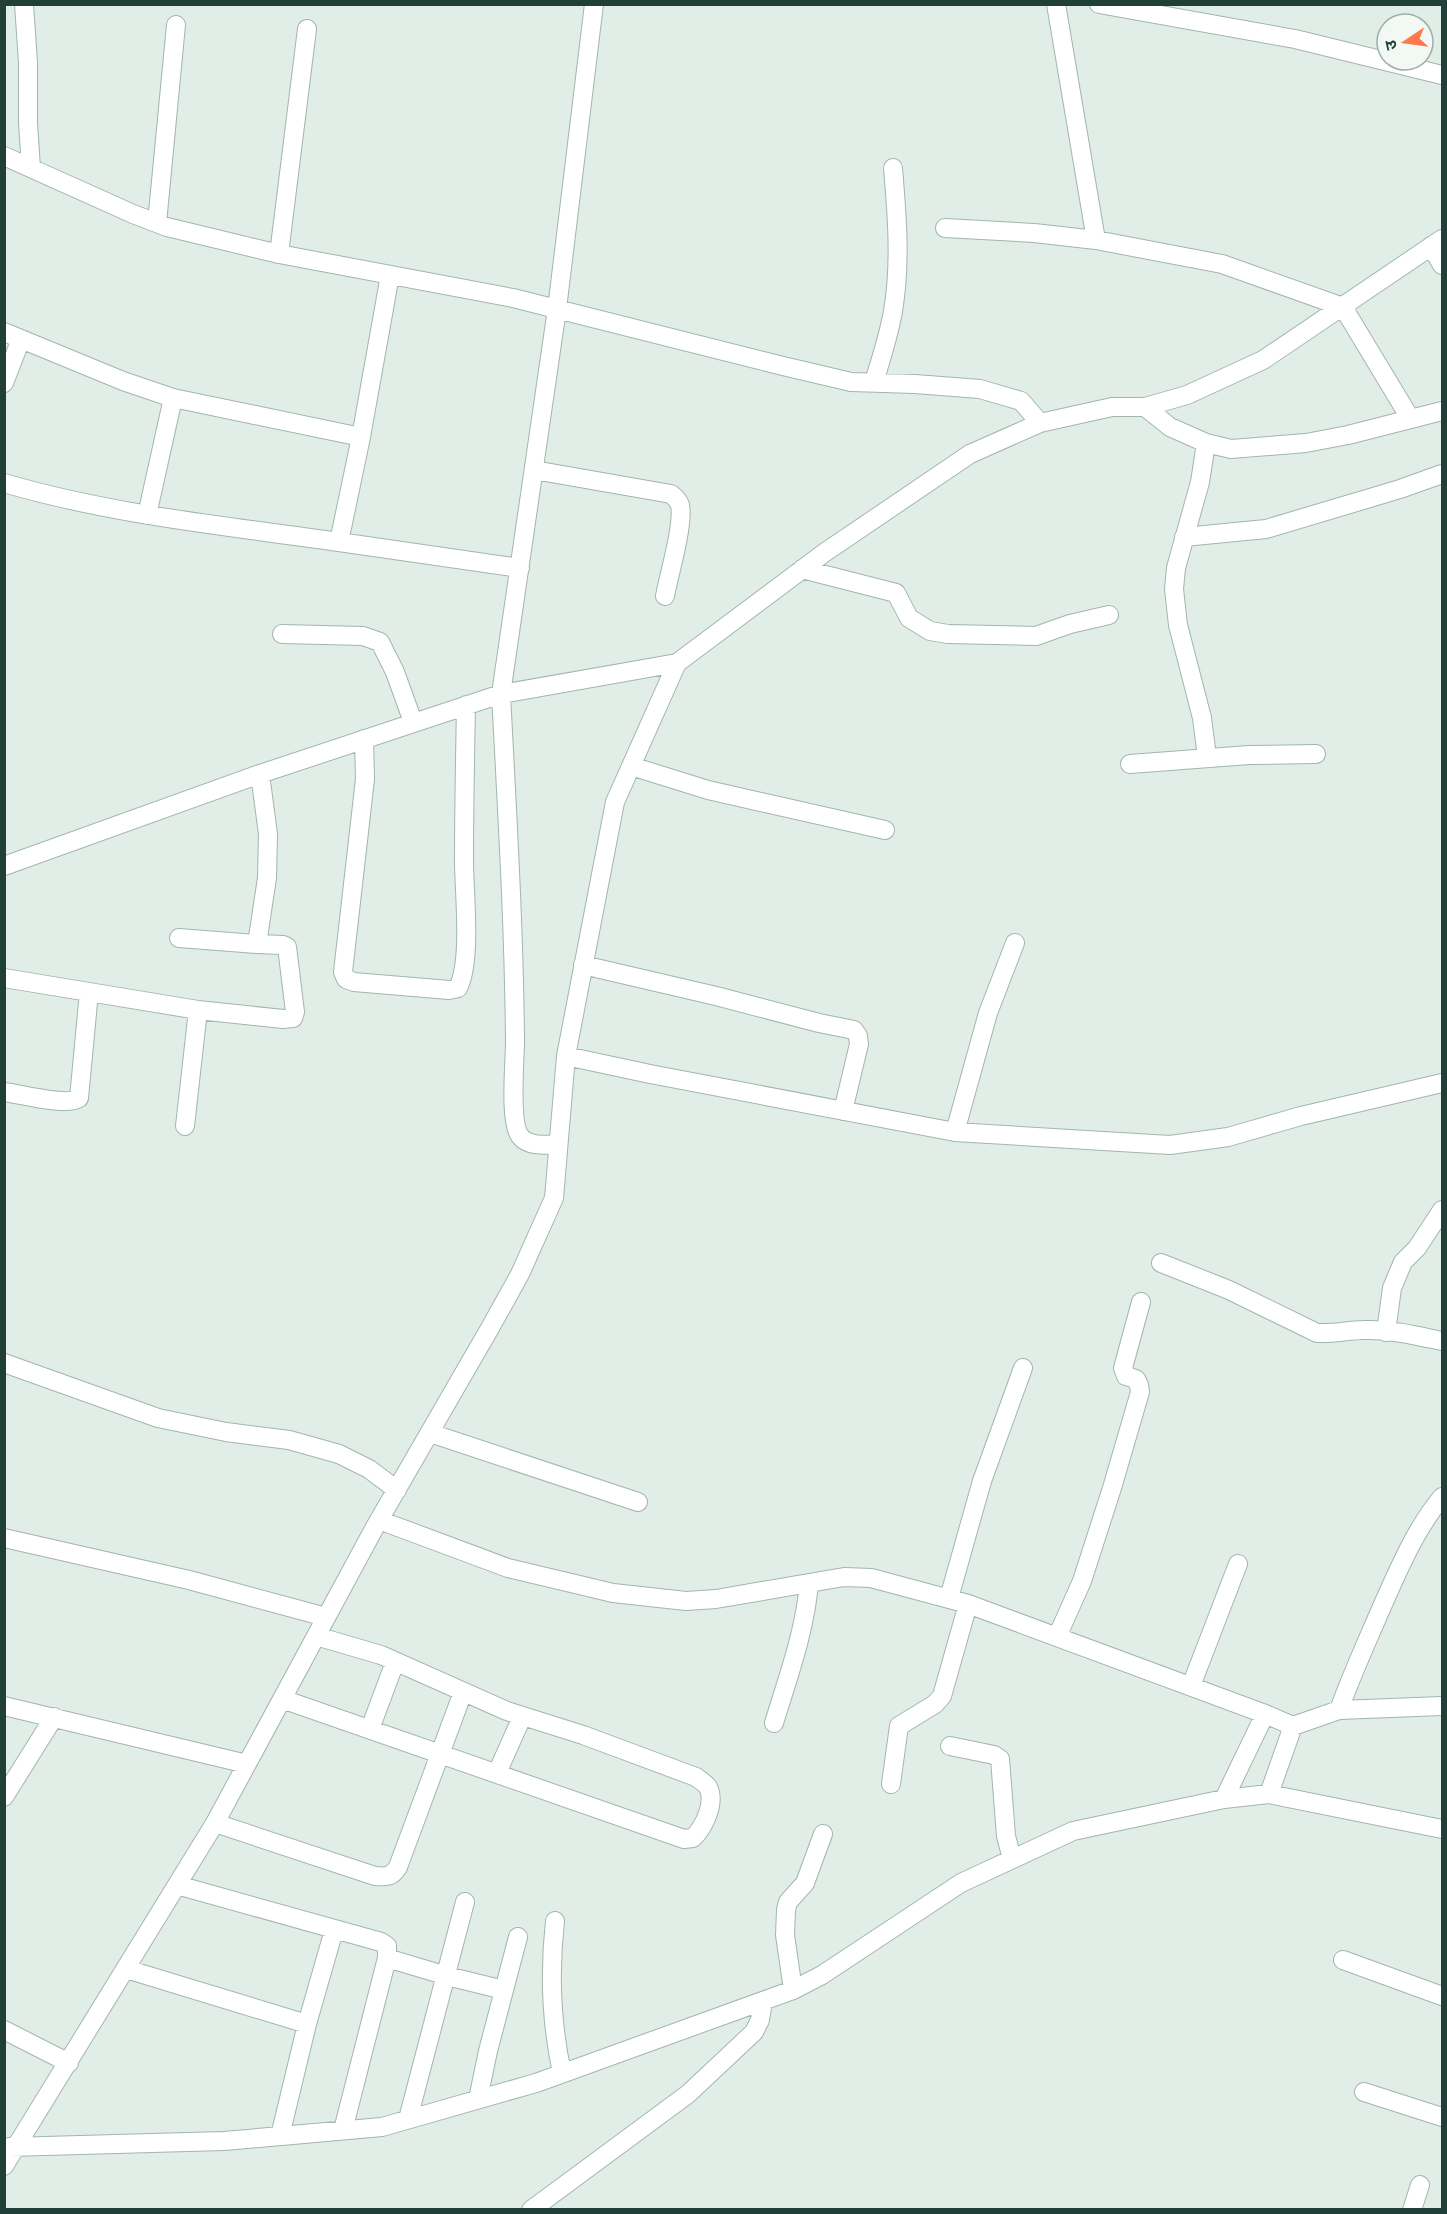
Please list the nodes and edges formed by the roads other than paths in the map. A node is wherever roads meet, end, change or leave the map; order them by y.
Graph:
1 (24, 4) edge
2 (594, 4) edge
3 (1056, 4) edge
4 (1099, 4) edge
5 (176, 25) dead end
6 (307, 29) dead end
7 (1443, 75) edge
8 (4, 156) edge
9 (31, 168) junction
10 (893, 168) dead end
11 (157, 223) junction
12 (945, 228) dead end
13 (1096, 240) junction
14 (1437, 242) edge
15 (279, 254) junction
16 (1443, 265) edge
17 (390, 275) junction
18 (1343, 307) junction
19 (557, 309) junction
20 (13, 335) edge
21 (874, 382) junction
22 (4, 383) edge
23 (173, 398) junction
24 (1144, 407) junction
25 (1443, 411) edge
26 (1410, 418) junction
27 (1040, 423) junction
28 (361, 437) junction
29 (1206, 443) junction
30 (534, 470) junction
31 (1443, 474) edge
32 (4, 483) edge
33 (147, 515) junction
34 (1184, 537) junction
35 (339, 543) junction
36 (520, 567) junction
37 (802, 569) junction
38 (665, 596) dead end
39 (1109, 615) dead end
40 (282, 634) dead end
41 (677, 663) junction
42 (501, 694) junction
43 (466, 705) junction
44 (413, 722) junction
45 (364, 739) junction
46 (1316, 754) dead end
47 (1207, 758) junction
48 (1130, 764) dead end
49 (631, 766) junction
50 (260, 774) junction
51 (885, 830) dead end
52 (4, 866) edge
53 (179, 938) dead end
54 (1015, 943) dead end
55 (257, 944) junction
56 (583, 965) junction
57 (4, 978) edge
58 (88, 992) junction
59 (198, 1010) junction
60 (566, 1056) junction
61 (1443, 1083) edge
62 (4, 1092) edge
63 (843, 1111) junction
64 (185, 1126) dead end
65 (955, 1131) junction
66 (543, 1144) junction
67 (1443, 1210) edge
68 (1161, 1263) dead end
69 (1141, 1302) dead end
70 (1386, 1332) junction
71 (1443, 1341) edge
72 (4, 1363) edge
73 (1023, 1368) dead end
74 (430, 1433) junction
75 (397, 1490) junction
76 (1443, 1497) edge
77 (638, 1503) dead end
78 (379, 1521) junction
79 (4, 1538) edge
80 (1238, 1564) dead end
81 (809, 1583) junction
82 (949, 1598) junction
83 (968, 1604) junction
84 (326, 1617) junction
85 (316, 1636) junction
86 (1057, 1636) junction
87 (395, 1662) junction
88 (1191, 1686) junction
89 (463, 1692) junction
90 (282, 1699) junction
91 (4, 1706) edge
92 (1443, 1706) edge
93 (1339, 1710) junction
94 (1265, 1713) junction
95 (522, 1717) junction
96 (54, 1718) junction
97 (774, 1723) dead end
98 (1293, 1726) junction
99 (370, 1729) junction
100 (950, 1746) dead end
101 (442, 1753) junction
102 (247, 1764) junction
103 (497, 1773) junction
104 (10, 1777) edge
105 (891, 1784) dead end
106 (1269, 1794) junction
107 (4, 1797) edge
108 (1224, 1799) junction
109 (215, 1823) junction
110 (1443, 1829) edge
111 (823, 1834) dead end
112 (1012, 1859) junction
113 (177, 1886) junction
114 (465, 1902) dead end
115 (555, 1921) dead end
116 (334, 1930) junction
117 (518, 1937) dead end
118 (387, 1958) junction
119 (1342, 1960) dead end
120 (126, 1969) junction
121 (447, 1976) junction
122 (504, 1990) junction
123 (793, 1990) junction
124 (1443, 1996) edge
125 (763, 2001) junction
126 (307, 2024) junction
127 (4, 2030) edge
128 (69, 2063) junction
129 (562, 2073) junction
130 (1364, 2092) dead end
131 (478, 2099) junction
132 (1443, 2117) edge
133 (408, 2119) junction
134 (343, 2130) junction
135 (280, 2136) junction
136 (11, 2147) edge
137 (4, 2166) edge
138 (1420, 2185) dead end
139 (531, 2210) edge
140 (1412, 2210) edge

1 - 9 street
2 - 19 street
3 - 13 street
4 - 7 street
5 - 11 street
6 - 15 street
8 - 9 street
9 - 11 street
10 - 21 street
11 - 15 street
12 - 13 street
13 - 18 street
14 - 16 street
14 - 18 street
15 - 17 street
17 - 19 street
17 - 28 street
18 - 24 street
18 - 26 street
19 - 21 street
19 - 30 street
20 - 22 street
20 - 23 street
21 - 27 street
23 - 28 street
23 - 33 street
24 - 27 street
24 - 29 street
25 - 26 street
26 - 29 street
27 - 37 street
28 - 35 street
29 - 34 street
30 - 36 street
30 - 38 street
31 - 34 street
32 - 33 street
33 - 35 street
34 - 47 street
35 - 36 street
36 - 42 street
37 - 39 street
37 - 41 street
40 - 44 street
41 - 42 street
41 - 49 street
42 - 43 street
42 - 66 street
43 - 44 street
43 - 45 street
44 - 45 street
45 - 50 street
46 - 47 street
47 - 48 street
49 - 51 street
49 - 56 street
50 - 52 street
50 - 55 street
53 - 55 street
54 - 65 street
55 - 59 street
56 - 60 street
56 - 63 street
57 - 58 street
58 - 59 street
58 - 62 street
59 - 64 street
60 - 63 street
60 - 66 street
61 - 65 street
63 - 65 street
66 - 74 street
67 - 70 street
68 - 70 street
69 - 86 street
70 - 71 street
72 - 75 street
73 - 82 street
74 - 75 street
74 - 77 street
75 - 78 street
76 - 93 street
78 - 81 street
78 - 84 street
79 - 84 street
80 - 88 street
81 - 82 street
81 - 97 street
82 - 83 street
83 - 86 street
83 - 105 street
84 - 85 street
85 - 87 street
85 - 90 street
86 - 88 street
87 - 89 street
87 - 99 street
88 - 94 street
89 - 95 street
89 - 101 street
90 - 99 street
90 - 102 street
91 - 96 street
92 - 93 street
93 - 98 street
94 - 98 street
94 - 108 street
95 - 103 street
95 - 103 street
96 - 102 street
96 - 104 street
98 - 106 street
99 - 101 street
100 - 112 street
101 - 103 street
101 - 109 street
102 - 109 street
104 - 107 street
106 - 108 street
106 - 110 street
108 - 112 street
109 - 113 street
111 - 123 street
112 - 123 street
113 - 116 street
113 - 120 street
114 - 121 street
115 - 129 street
116 - 118 street
116 - 126 street
117 - 122 street
118 - 121 street
118 - 134 street
119 - 124 street
120 - 126 street
120 - 128 street
121 - 122 street
121 - 133 street
122 - 131 street
123 - 125 street
125 - 129 street
125 - 139 street
126 - 135 street
127 - 128 street
128 - 136 street
129 - 131 street
130 - 132 street
131 - 133 street
133 - 134 street
134 - 135 street
135 - 136 street
136 - 137 street
138 - 140 street

